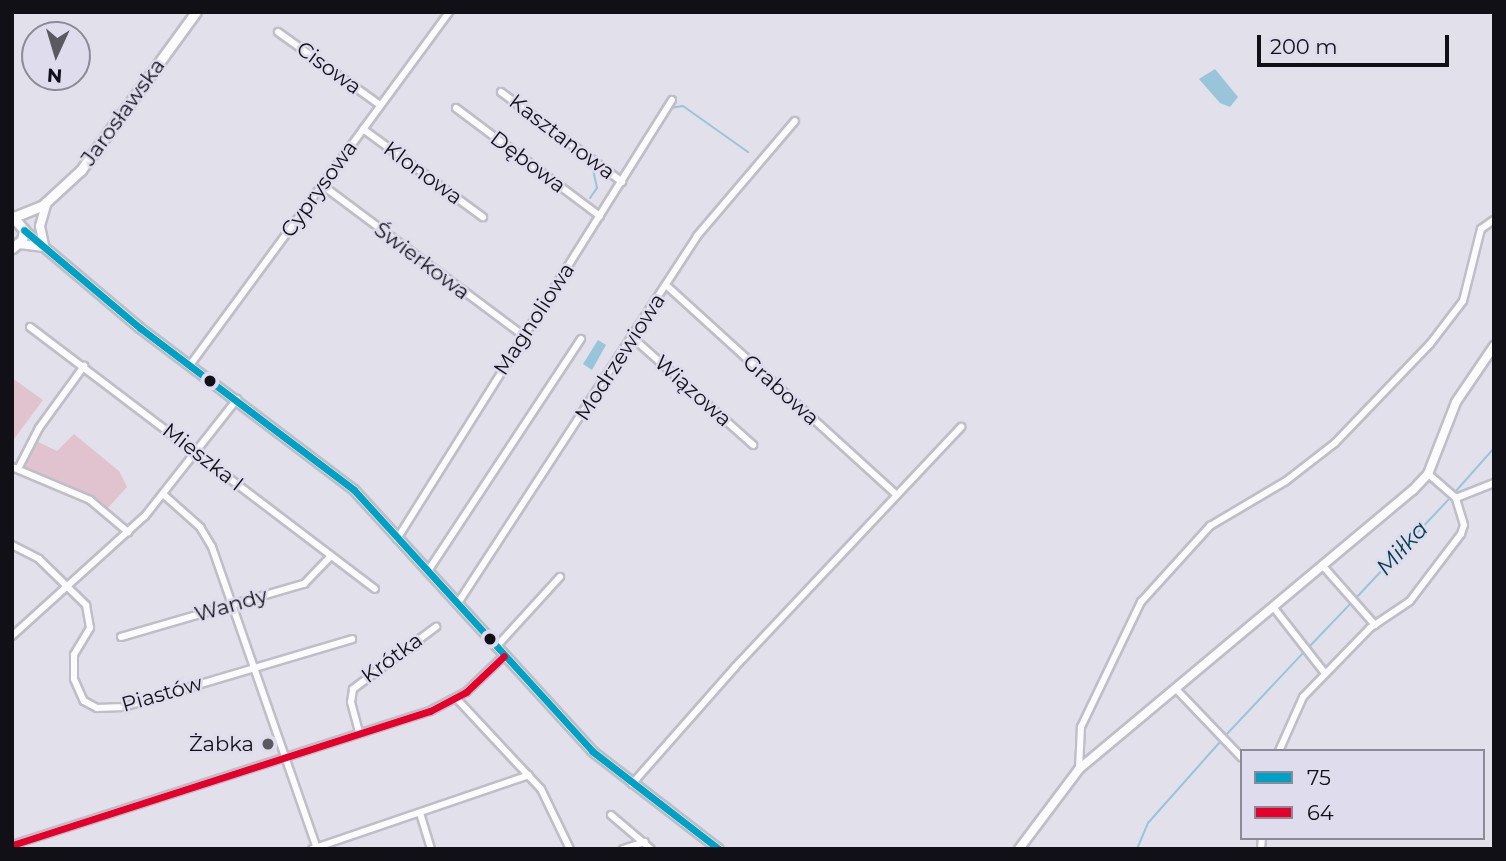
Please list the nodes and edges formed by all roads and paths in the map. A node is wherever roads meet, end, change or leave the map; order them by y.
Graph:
1 (196, 12) edge
2 (449, 12) edge
3 (278, 32) dead end
4 (501, 92) dead end
5 (673, 100) dead end
6 (380, 105) junction
7 (456, 108) dead end
8 (795, 121) dead end
9 (363, 129) junction
10 (622, 182) junction
11 (322, 185) junction
12 (45, 203) junction
13 (13, 216) edge
14 (600, 216) junction
15 (483, 217) dead end
16 (1494, 220) edge
17 (24, 229) junction
18 (16, 246) edge
19 (44, 248) junction
20 (666, 285) junction
21 (30, 327) dead end
22 (524, 336) junction
23 (632, 338) junction
24 (580, 339) dead end
25 (1494, 346) edge
26 (190, 365) junction
27 (84, 366) junction
28 (237, 400) junction
29 (961, 426) dead end
30 (753, 445) dead end
31 (195, 453) junction
32 (15, 468) edge
33 (1428, 474) junction
34 (1494, 483) edge
35 (163, 494) junction
36 (897, 495) junction
37 (1456, 498) junction
38 (128, 532) junction
39 (397, 539) junction
40 (12, 545) edge
41 (331, 556) junction
42 (1322, 565) junction
43 (428, 571) junction
44 (560, 577) dead end
45 (68, 585) junction
46 (375, 589) dead end
47 (458, 603) junction
48 (235, 604) junction
49 (1274, 608) junction
50 (1375, 625) junction
51 (436, 627) dead end
52 (12, 636) edge
53 (121, 637) dead end
54 (352, 639) dead end
55 (496, 647) junction
56 (504, 656) junction
57 (255, 667) junction
58 (1324, 672) junction
59 (1177, 689) junction
60 (457, 699) junction
61 (359, 733) junction
62 (1280, 749) edge
63 (1240, 756) edge
64 (285, 757) junction
65 (1079, 769) junction
66 (529, 775) junction
67 (632, 785) junction
68 (420, 813) junction
69 (611, 815) dead end
70 (645, 842) junction
71 (12, 845) edge
72 (315, 848) edge
73 (431, 849) edge
74 (569, 849) edge
75 (623, 849) edge
76 (651, 849) edge
77 (719, 849) edge
78 (1019, 849) edge

1 - 12 main road, Jarosławska
2 - 6 street, Cyprysowa
3 - 6 street, Cisowa
4 - 10 street, Kasztanowa
5 - 10 street, Magnoliowa
6 - 9 street, Cyprysowa
7 - 14 street, Dębowa
8 - 20 street, Modrzewiowa
9 - 11 street, Cyprysowa
9 - 15 street, Klonowa
10 - 14 street, Magnoliowa
11 - 22 street, Świerkowa
11 - 26 street, Cyprysowa
12 - 13 main road, Jarosławska
12 - 17 main road, Jarosławska
12 - 19 street
13 - 17 main road
14 - 22 street, Magnoliowa
16 - 65 street
17 - 18 main road
17 - 19 street
18 - 19 street
19 - 26 street
20 - 23 street, Modrzewiowa
20 - 36 street, Grabowa
21 - 27 street, Mieszka I
22 - 39 street, Magnoliowa
23 - 30 street, Wiązowa
23 - 47 street, Modrzewiowa
24 - 43 street
25 - 33 street
26 - 28 street
27 - 31 street, Mieszka I
27 - 32 street
28 - 31 street
28 - 39 street
29 - 36 street
31 - 35 street
31 - 41 street, Mieszka I
32 - 38 street
33 - 37 street
33 - 42 street
34 - 37 street
35 - 38 street
35 - 48 street
36 - 67 street
37 - 50 street
38 - 45 street
39 - 43 street
40 - 45 street, Piastów
41 - 46 street, Mieszka I
41 - 48 street, Wandy
42 - 49 street
42 - 50 street
43 - 47 street
44 - 55 street
45 - 52 street
45 - 57 street, Piastów
47 - 55 street
48 - 53 street, Wandy
48 - 57 street
49 - 58 street
49 - 59 street
50 - 58 street
51 - 61 street, Krótka
54 - 57 street, Piastów
55 - 56 street
56 - 60 street
56 - 67 street
57 - 64 street
58 - 62 street
59 - 63 street
59 - 65 street
60 - 61 street
60 - 66 street
61 - 64 street
64 - 71 street
64 - 72 street
65 - 78 street
66 - 68 street
66 - 74 street
67 - 77 street
68 - 72 street
68 - 73 street
69 - 70 street
70 - 75 street
70 - 76 street

